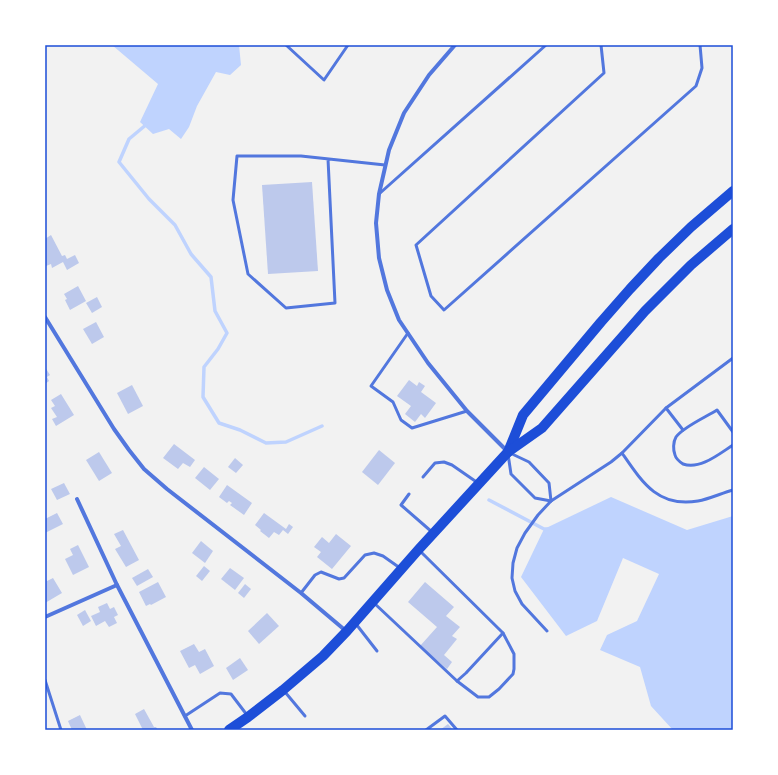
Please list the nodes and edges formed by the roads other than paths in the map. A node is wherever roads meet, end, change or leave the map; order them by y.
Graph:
1 (286, 45) edge
2 (348, 45) edge
3 (454, 45) edge
4 (546, 45) edge
5 (601, 45) edge
6 (700, 45) edge
7 (328, 159) junction
8 (385, 165) junction
9 (733, 191) edge
10 (379, 194) junction
11 (733, 229) edge
12 (45, 317) edge
13 (408, 334) junction
14 (733, 358) edge
15 (666, 408) junction
16 (467, 411) junction
17 (683, 430) junction
18 (733, 432) edge
19 (733, 445) edge
20 (508, 452) junction
21 (622, 453) junction
22 (423, 477) dead end
23 (479, 484) junction
24 (733, 490) edge
25 (409, 494) dead end
26 (77, 499) dead end
27 (551, 501) junction
28 (433, 534) junction
29 (419, 549) junction
30 (402, 569) junction
31 (117, 585) junction
32 (301, 593) junction
33 (373, 602) junction
34 (45, 617) edge
35 (354, 622) junction
36 (347, 631) junction
37 (547, 631) dead end
38 (503, 632) junction
39 (377, 651) dead end
40 (45, 680) edge
41 (457, 681) junction
42 (283, 690) junction
43 (185, 716) junction
44 (305, 716) dead end
45 (248, 717) junction
46 (61, 730) edge
47 (192, 730) edge
48 (229, 730) edge
49 (426, 730) edge
50 (457, 730) edge

1 - 2 lane
3 - 8 street
4 - 10 lane
5 - 6 lane
7 - 7 lane
7 - 8 lane
8 - 10 street
9 - 20 main road
10 - 13 street
11 - 20 main road
12 - 32 street
13 - 16 street
13 - 16 lane
14 - 15 lane
15 - 17 lane
15 - 21 lane
16 - 20 street
17 - 18 lane
17 - 19 lane
20 - 23 main road
20 - 27 lane
20 - 27 lane
21 - 24 lane
21 - 27 lane
22 - 23 lane
23 - 28 main road
25 - 28 lane
26 - 31 street
27 - 37 lane
28 - 29 main road
29 - 30 main road
29 - 38 lane
30 - 32 lane
30 - 33 main road
31 - 34 street
31 - 43 street
32 - 36 street
33 - 35 main road
33 - 41 lane
35 - 36 main road
35 - 39 lane
36 - 42 main road
38 - 41 lane
38 - 41 lane
40 - 46 lane
42 - 44 lane
42 - 45 main road
43 - 45 lane
43 - 47 street
45 - 48 main road
49 - 50 lane

